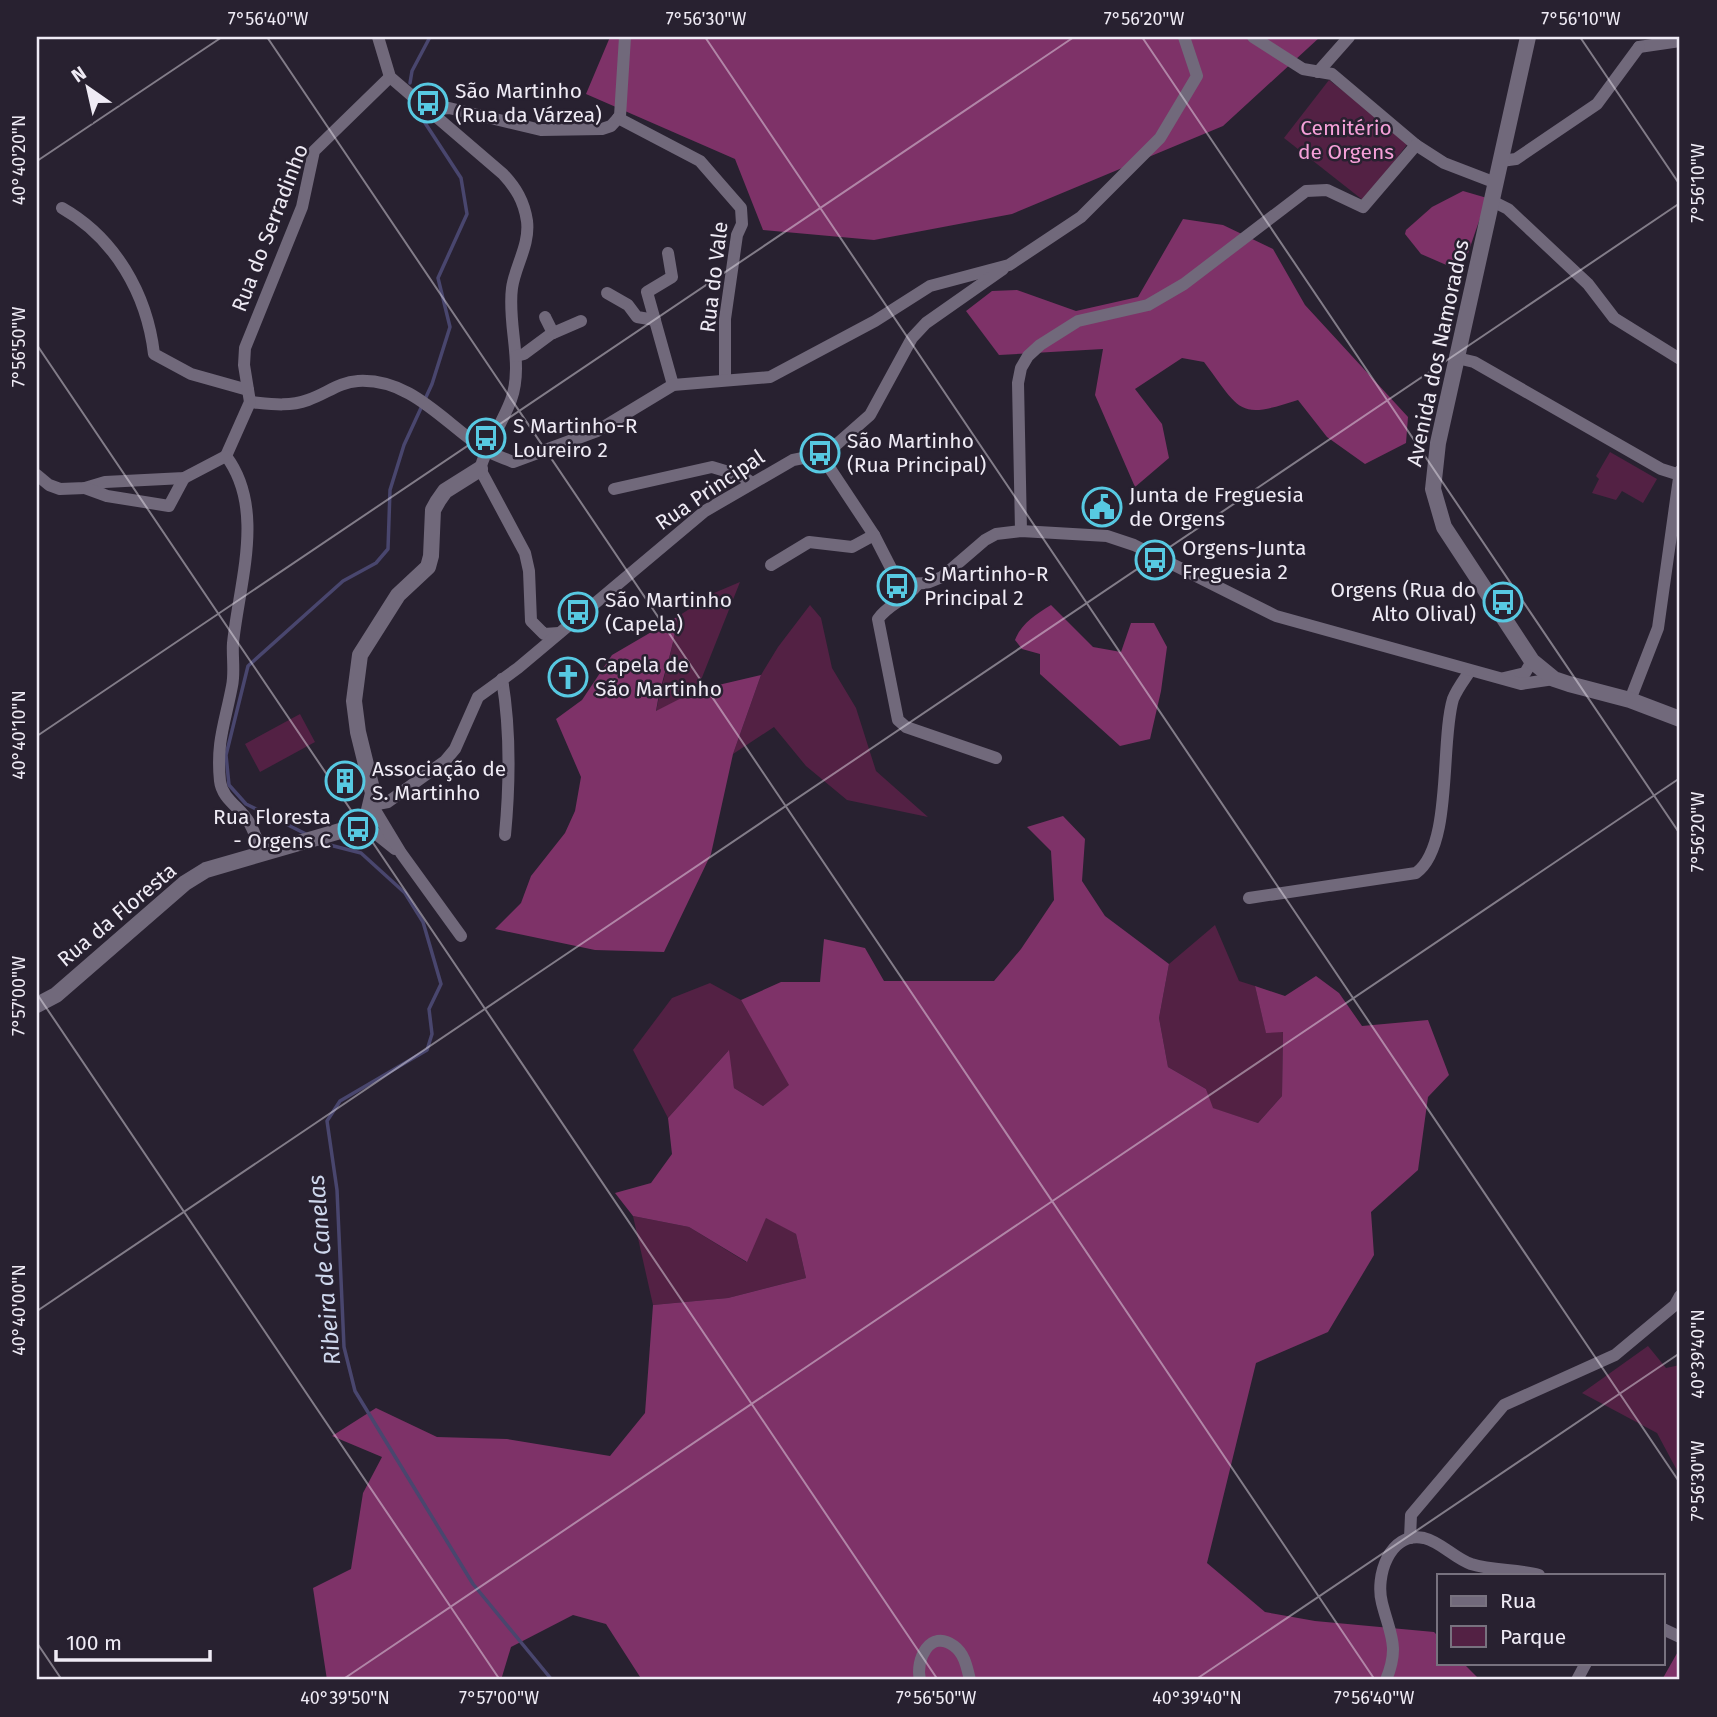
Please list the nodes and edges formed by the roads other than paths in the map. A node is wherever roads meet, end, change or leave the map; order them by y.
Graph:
1 (378, 37) edge
2 (625, 37) edge
3 (1184, 37) edge
4 (1253, 37) edge
5 (1349, 37) edge
6 (1528, 37) edge
7 (1680, 41) edge
8 (1636, 42) edge
9 (1318, 72) junction
10 (390, 77) junction
11 (430, 110) junction
12 (618, 118) junction
13 (1416, 145) junction
14 (1501, 161) junction
15 (1496, 183) junction
16 (1492, 201) junction
17 (62, 208) dead end
18 (668, 253) dead end
19 (1009, 265) junction
20 (607, 293) dead end
21 (545, 317) dead end
22 (655, 320) junction
23 (581, 321) dead end
24 (553, 333) junction
25 (516, 356) junction
26 (1457, 358) junction
27 (1680, 359) edge
28 (725, 380) junction
29 (673, 385) junction
30 (249, 396) junction
31 (485, 450) junction
32 (226, 456) junction
33 (820, 459) junction
34 (480, 469) junction
35 (1680, 473) edge
36 (37, 475) edge
37 (184, 478) junction
38 (752, 483) junction
39 (85, 488) junction
40 (614, 489) dead end
41 (1021, 531) junction
42 (874, 535) junction
43 (1674, 561) edge
44 (771, 565) dead end
45 (916, 585) junction
46 (559, 633) junction
47 (1532, 661) junction
48 (1470, 671) junction
49 (502, 679) junction
50 (1497, 679) junction
51 (1554, 679) junction
52 (1630, 700) junction
53 (1680, 719) edge
54 (996, 758) dead end
55 (372, 805) junction
56 (360, 821) junction
57 (505, 835) dead end
58 (262, 853) junction
59 (401, 853) junction
60 (1249, 898) dead end
61 (461, 936) dead end
62 (37, 1005) edge
63 (1680, 1296) edge
64 (1410, 1538) junction
65 (1533, 1574) edge
66 (1664, 1629) edge
67 (1680, 1637) edge
68 (1585, 1664) edge
69 (920, 1680) edge
70 (970, 1680) edge
71 (1386, 1680) edge
72 (1577, 1680) edge

1 - 10 street
2 - 12 street
3 - 19 street
4 - 9 street
5 - 9 street
6 - 14 street, Avenida dos Namorados
7 - 8 street
8 - 14 street
9 - 13 street
10 - 11 street
10 - 30 street, Rua do Serradinho
11 - 12 street
11 - 25 street
12 - 28 street, Rua do Vale
13 - 15 street
13 - 41 street
14 - 15 street, Avenida dos Namorados
15 - 16 street, Avenida dos Namorados
16 - 26 street, Avenida dos Namorados
16 - 27 street
17 - 30 street
18 - 22 street
19 - 28 street
19 - 33 street
20 - 22 street
21 - 24 street
22 - 29 street
23 - 24 street
24 - 25 street
25 - 31 street
26 - 35 street
26 - 47 street, Avenida dos Namorados
28 - 29 street
29 - 31 street
30 - 31 street
30 - 32 street, Rua do Serradinho
31 - 34 street
32 - 37 street
32 - 58 street
33 - 38 street, Rua Principal
33 - 42 street
34 - 46 street
34 - 55 street
35 - 43 street
36 - 39 street
37 - 39 street
37 - 39 street
38 - 40 street
38 - 46 street, Rua Principal
41 - 45 street
41 - 48 street
42 - 44 street
42 - 45 street
43 - 52 street
45 - 54 street
46 - 49 street, Rua Principal
47 - 50 street
47 - 51 street, Avenida dos Namorados
48 - 50 street
48 - 60 street
49 - 55 street, Rua Principal
49 - 57 street
50 - 51 street
51 - 52 street, Avenida dos Namorados
52 - 53 street, Avenida dos Namorados
55 - 56 street
55 - 59 street
56 - 58 street, Rua da Floresta
56 - 59 street
58 - 62 street, Rua da Floresta
59 - 61 street
63 - 64 street
64 - 65 street
64 - 71 street
66 - 67 street
68 - 72 street
69 - 70 street

